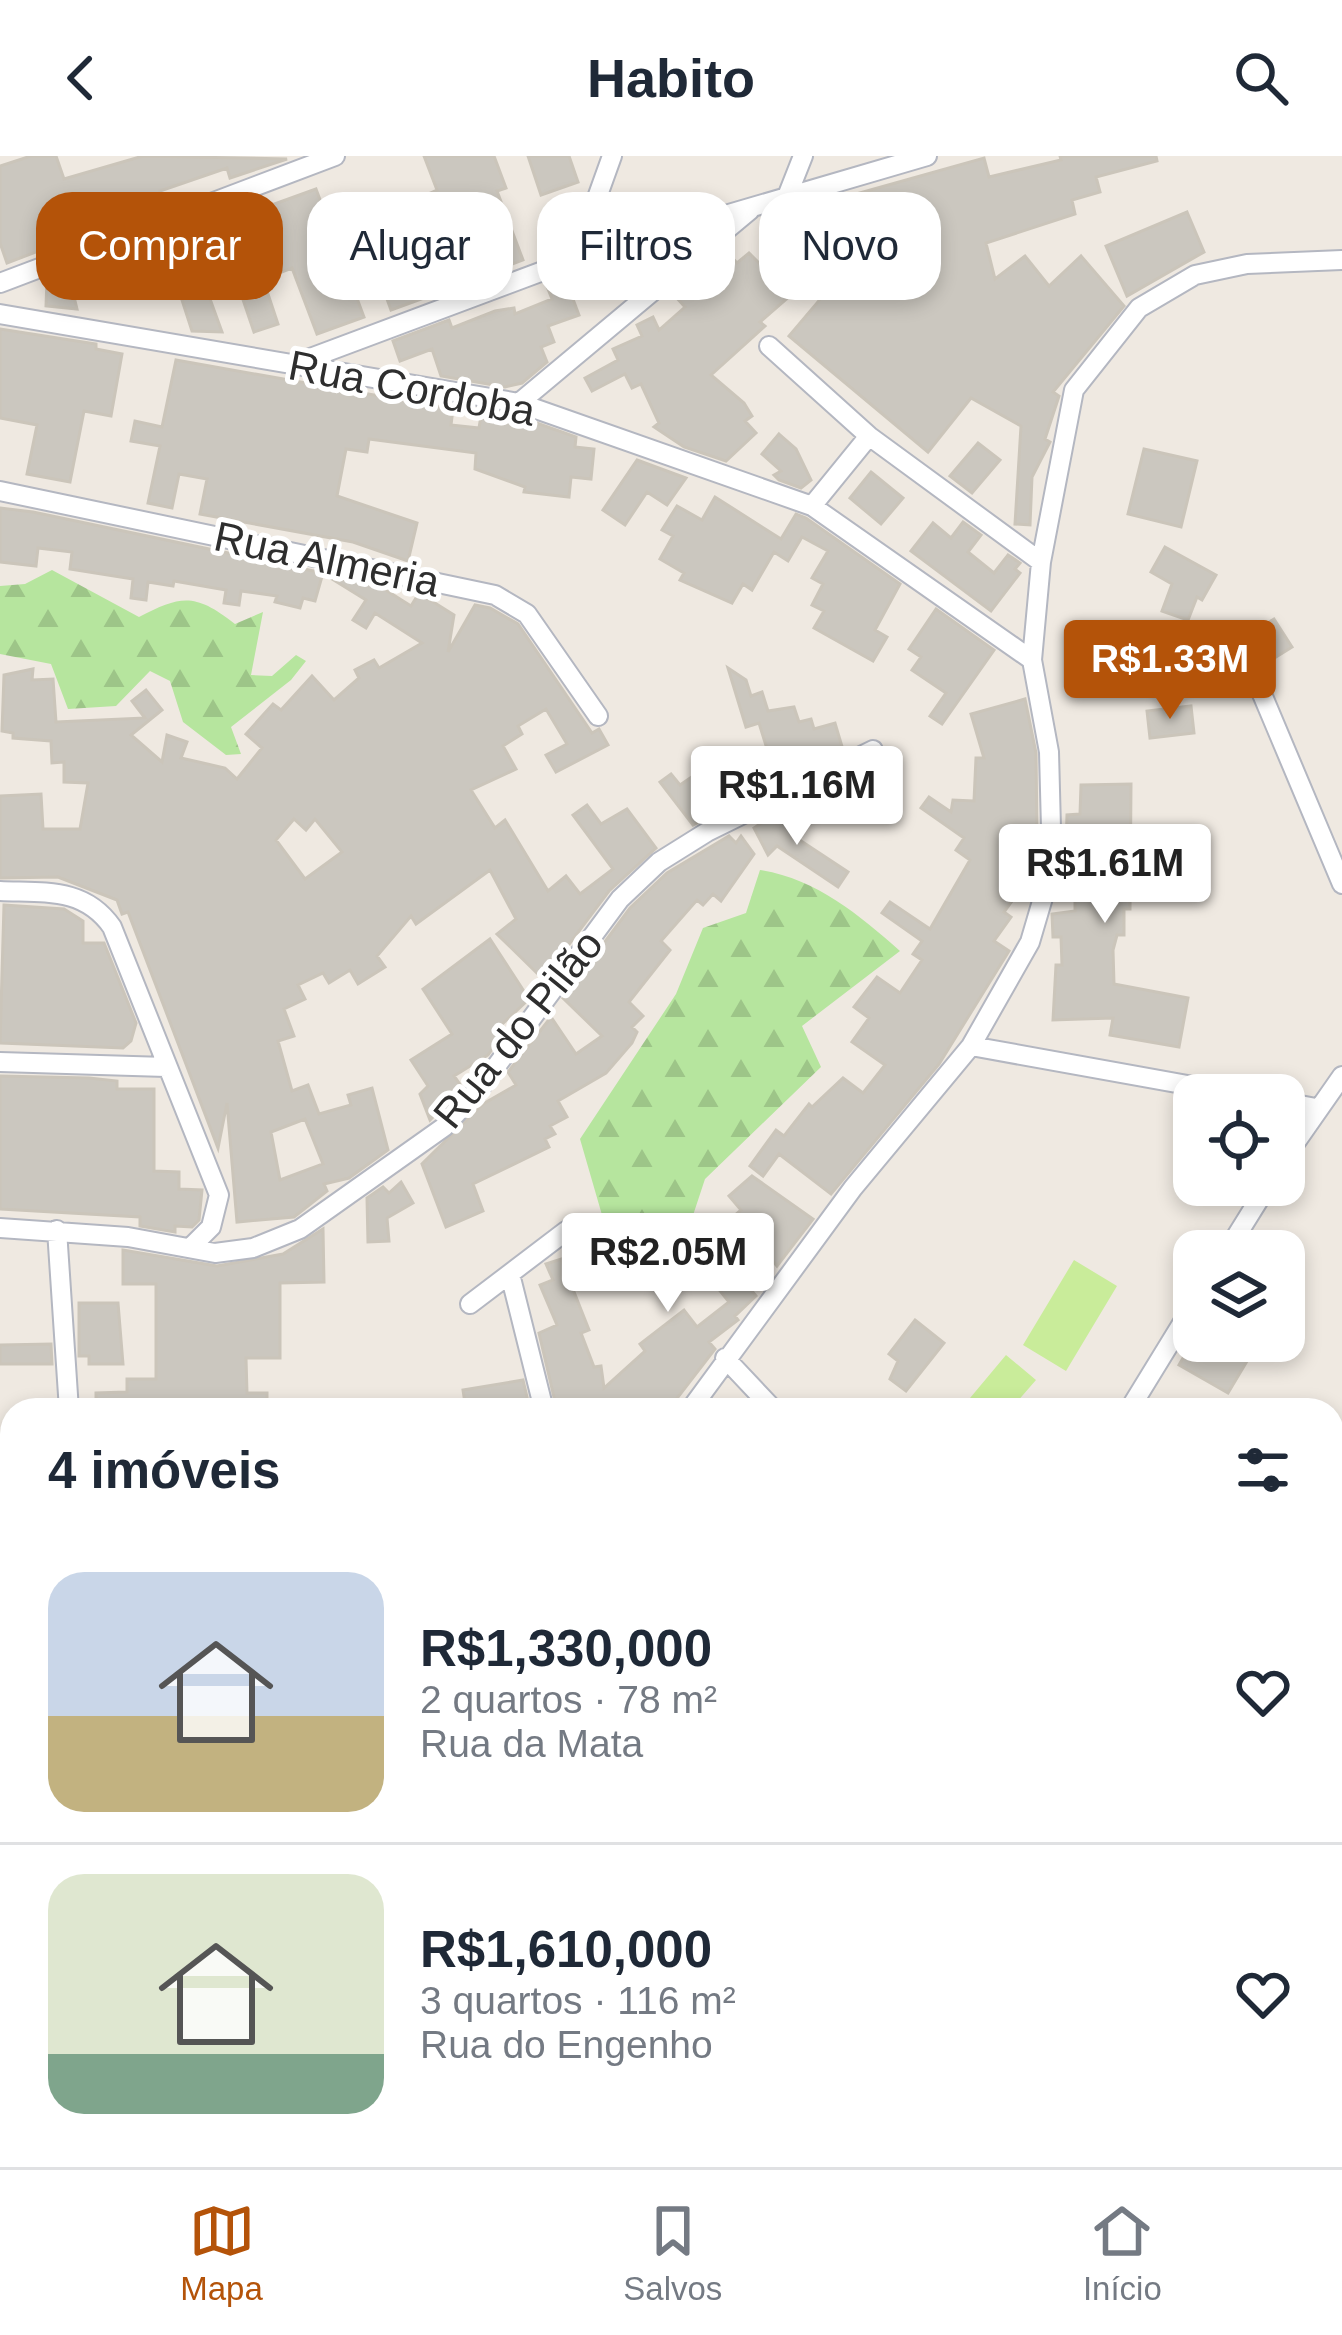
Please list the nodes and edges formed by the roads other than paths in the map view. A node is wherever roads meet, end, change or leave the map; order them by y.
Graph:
1 (335, 156) edge
2 (611, 156) edge
3 (803, 156) edge
4 (928, 156) edge
5 (598, 192) edge
6 (789, 192) edge
7 (795, 192) edge
8 (757, 205) joint
9 (735, 212) edge
10 (1342, 260) edge
11 (537, 273) edge
12 (0, 284) edge
13 (0, 314) edge
14 (769, 346) dead end
15 (293, 364) junction
16 (519, 403) junction
17 (869, 436) junction
18 (0, 491) edge
19 (812, 506) junction
20 (1042, 562) junction
21 (1032, 660) junction
22 (1262, 694) dead end
23 (598, 716) dead end
24 (873, 750) dead end
25 (1342, 884) edge
26 (0, 891) edge
27 (971, 1046) junction
28 (0, 1062) edge
29 (166, 1067) junction
30 (1342, 1076) edge
31 (1173, 1082) edge
32 (1305, 1106) edge
33 (1316, 1108) junction
34 (1305, 1126) edge
35 (0, 1228) edge
36 (57, 1230) junction
37 (566, 1232) dead end
38 (190, 1248) junction
39 (510, 1274) junction
40 (470, 1304) dead end
41 (1173, 1338) edge
42 (725, 1358) junction
43 (68, 1398) edge
44 (541, 1398) edge
45 (698, 1398) edge
46 (763, 1398) edge
47 (1136, 1398) edge

1 - 12 street
2 - 5 street
3 - 6 street
4 - 7 street
8 - 9 street
8 - 16 street
10 - 20 street
11 - 15 street
13 - 15 street, Rua Cordoba
14 - 17 street
15 - 16 street, Rua Cordoba
16 - 19 street, Rua Cordoba
17 - 19 street
17 - 20 street
18 - 23 street, Rua Almeria
19 - 21 street, Rua Cordoba
20 - 21 street
21 - 27 street
22 - 25 street
24 - 38 street, Rua do Pilão
26 - 29 street
27 - 31 street
27 - 42 street
28 - 29 street
29 - 38 street
30 - 33 street
32 - 33 street
33 - 34 street
35 - 36 street, Rua do Pilão
36 - 38 street, Rua do Pilão
36 - 43 street
37 - 39 street
39 - 40 street
39 - 44 street
41 - 47 street
42 - 45 street
42 - 46 street

